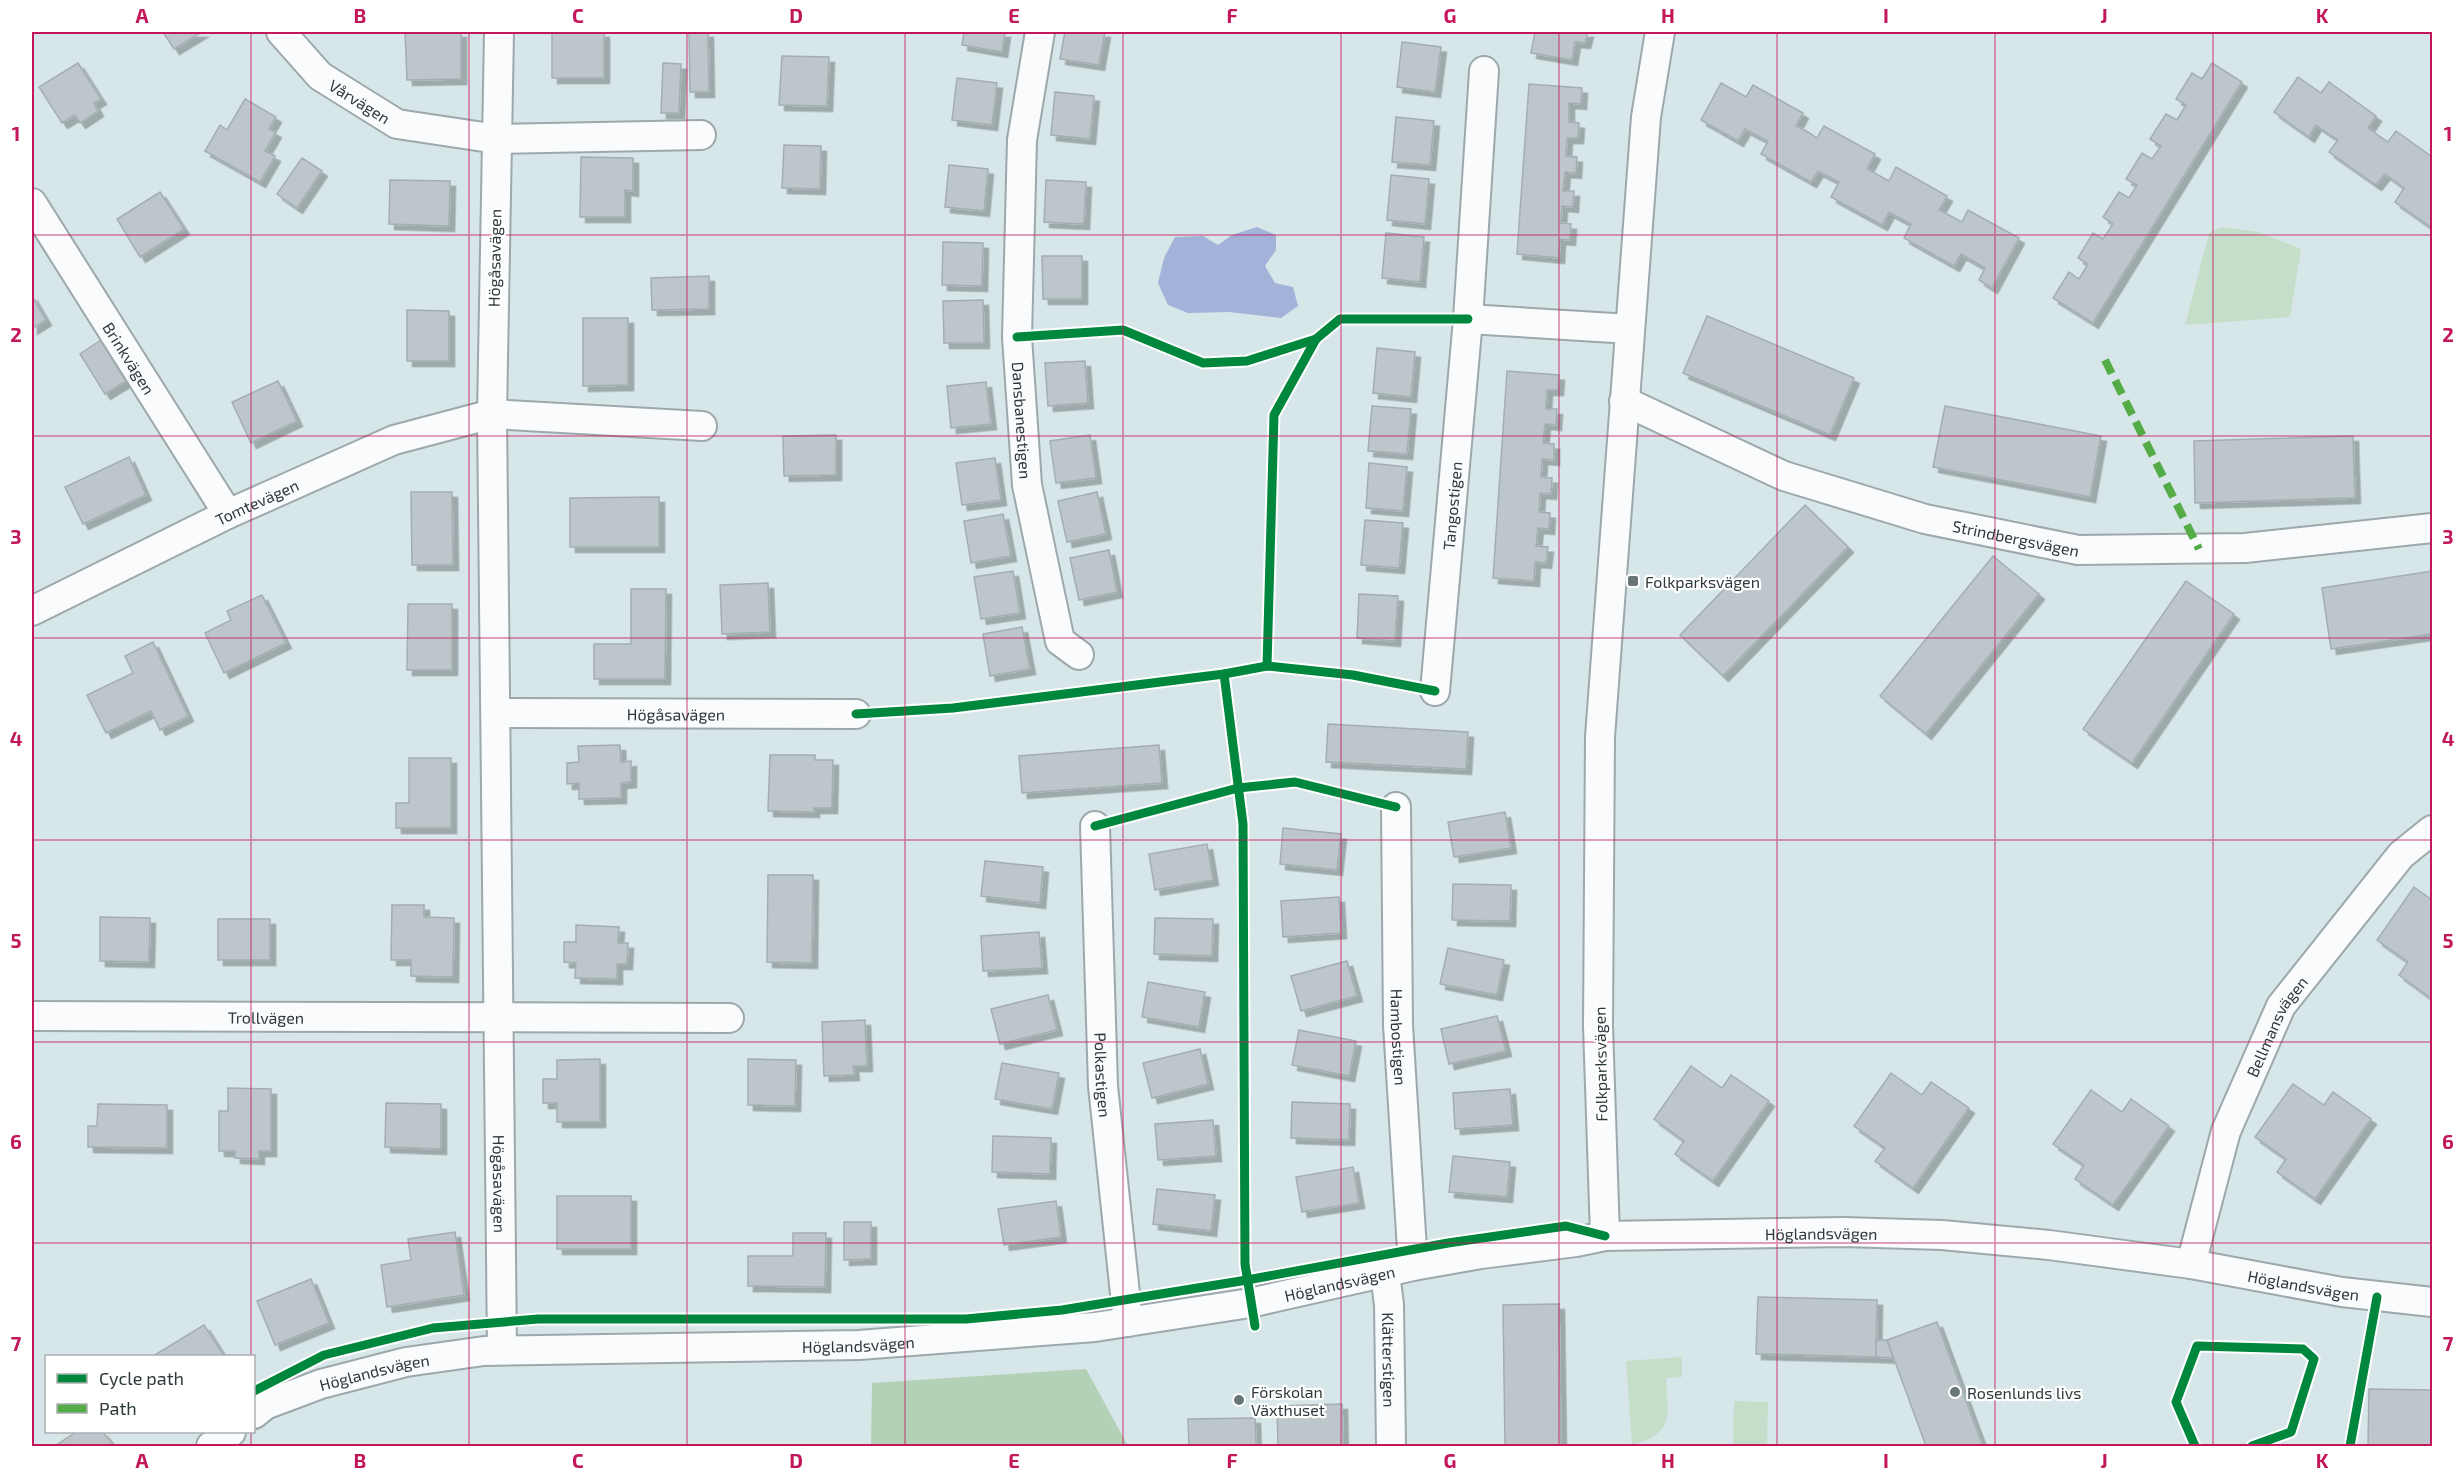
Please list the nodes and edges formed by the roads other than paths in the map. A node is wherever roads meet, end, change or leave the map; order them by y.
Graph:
1 (281, 32) edge
2 (500, 32) edge
3 (1040, 32) edge
4 (1660, 32) edge
5 (1484, 71) dead end
6 (701, 135) dead end
7 (497, 139) junction
8 (32, 203) edge
9 (1468, 319) junction
10 (1630, 329) junction
11 (1624, 401) junction
12 (492, 414) junction
13 (702, 426) dead end
14 (228, 514) junction
15 (2433, 528) edge
16 (32, 611) edge
17 (1079, 655) dead end
18 (1435, 692) dead end
19 (496, 713) junction
20 (856, 714) dead end
21 (1396, 807) dead end
22 (1095, 826) dead end
23 (2433, 830) edge
24 (32, 1016) edge
25 (499, 1017) junction
26 (729, 1018) dead end
27 (1605, 1236) junction
28 (2191, 1264) junction
29 (1413, 1266) junction
30 (1385, 1273) junction
31 (2433, 1302) edge
32 (1128, 1322) junction
33 (502, 1350) junction
34 (255, 1413) edge
35 (228, 1433) edge
36 (211, 1446) edge
37 (1391, 1446) edge

1 - 7 street, Vårvägen
2 - 7 street, Högåsavägen
3 - 17 street, Dansbanestigen
4 - 10 street, Folkparksvägen
5 - 9 street, Tangostigen
6 - 7 street
7 - 12 street, Högåsavägen
8 - 14 street, Brinkvägen
9 - 10 street
9 - 18 street, Tangostigen
10 - 11 street, Folkparksvägen
11 - 15 street, Strindbergsvägen
11 - 27 street, Folkparksvägen
12 - 13 street
12 - 14 street, Tomtevägen
12 - 19 street, Högåsavägen
14 - 16 street, Tomtevägen
19 - 20 street, Högåsavägen
19 - 25 street, Högåsavägen
21 - 29 street, Hambostigen
22 - 32 street, Polkastigen
23 - 28 street, Bellmansvägen
24 - 25 street, Trollvägen
25 - 26 street
25 - 33 street, Högåsavägen
27 - 28 street, Höglandsvägen
27 - 29 street, Höglandsvägen
28 - 31 street, Höglandsvägen
29 - 30 street, Höglandsvägen
30 - 32 street, Höglandsvägen
30 - 37 street, Klätterstigen
32 - 33 street, Höglandsvägen
33 - 34 street, Höglandsvägen
35 - 36 street

